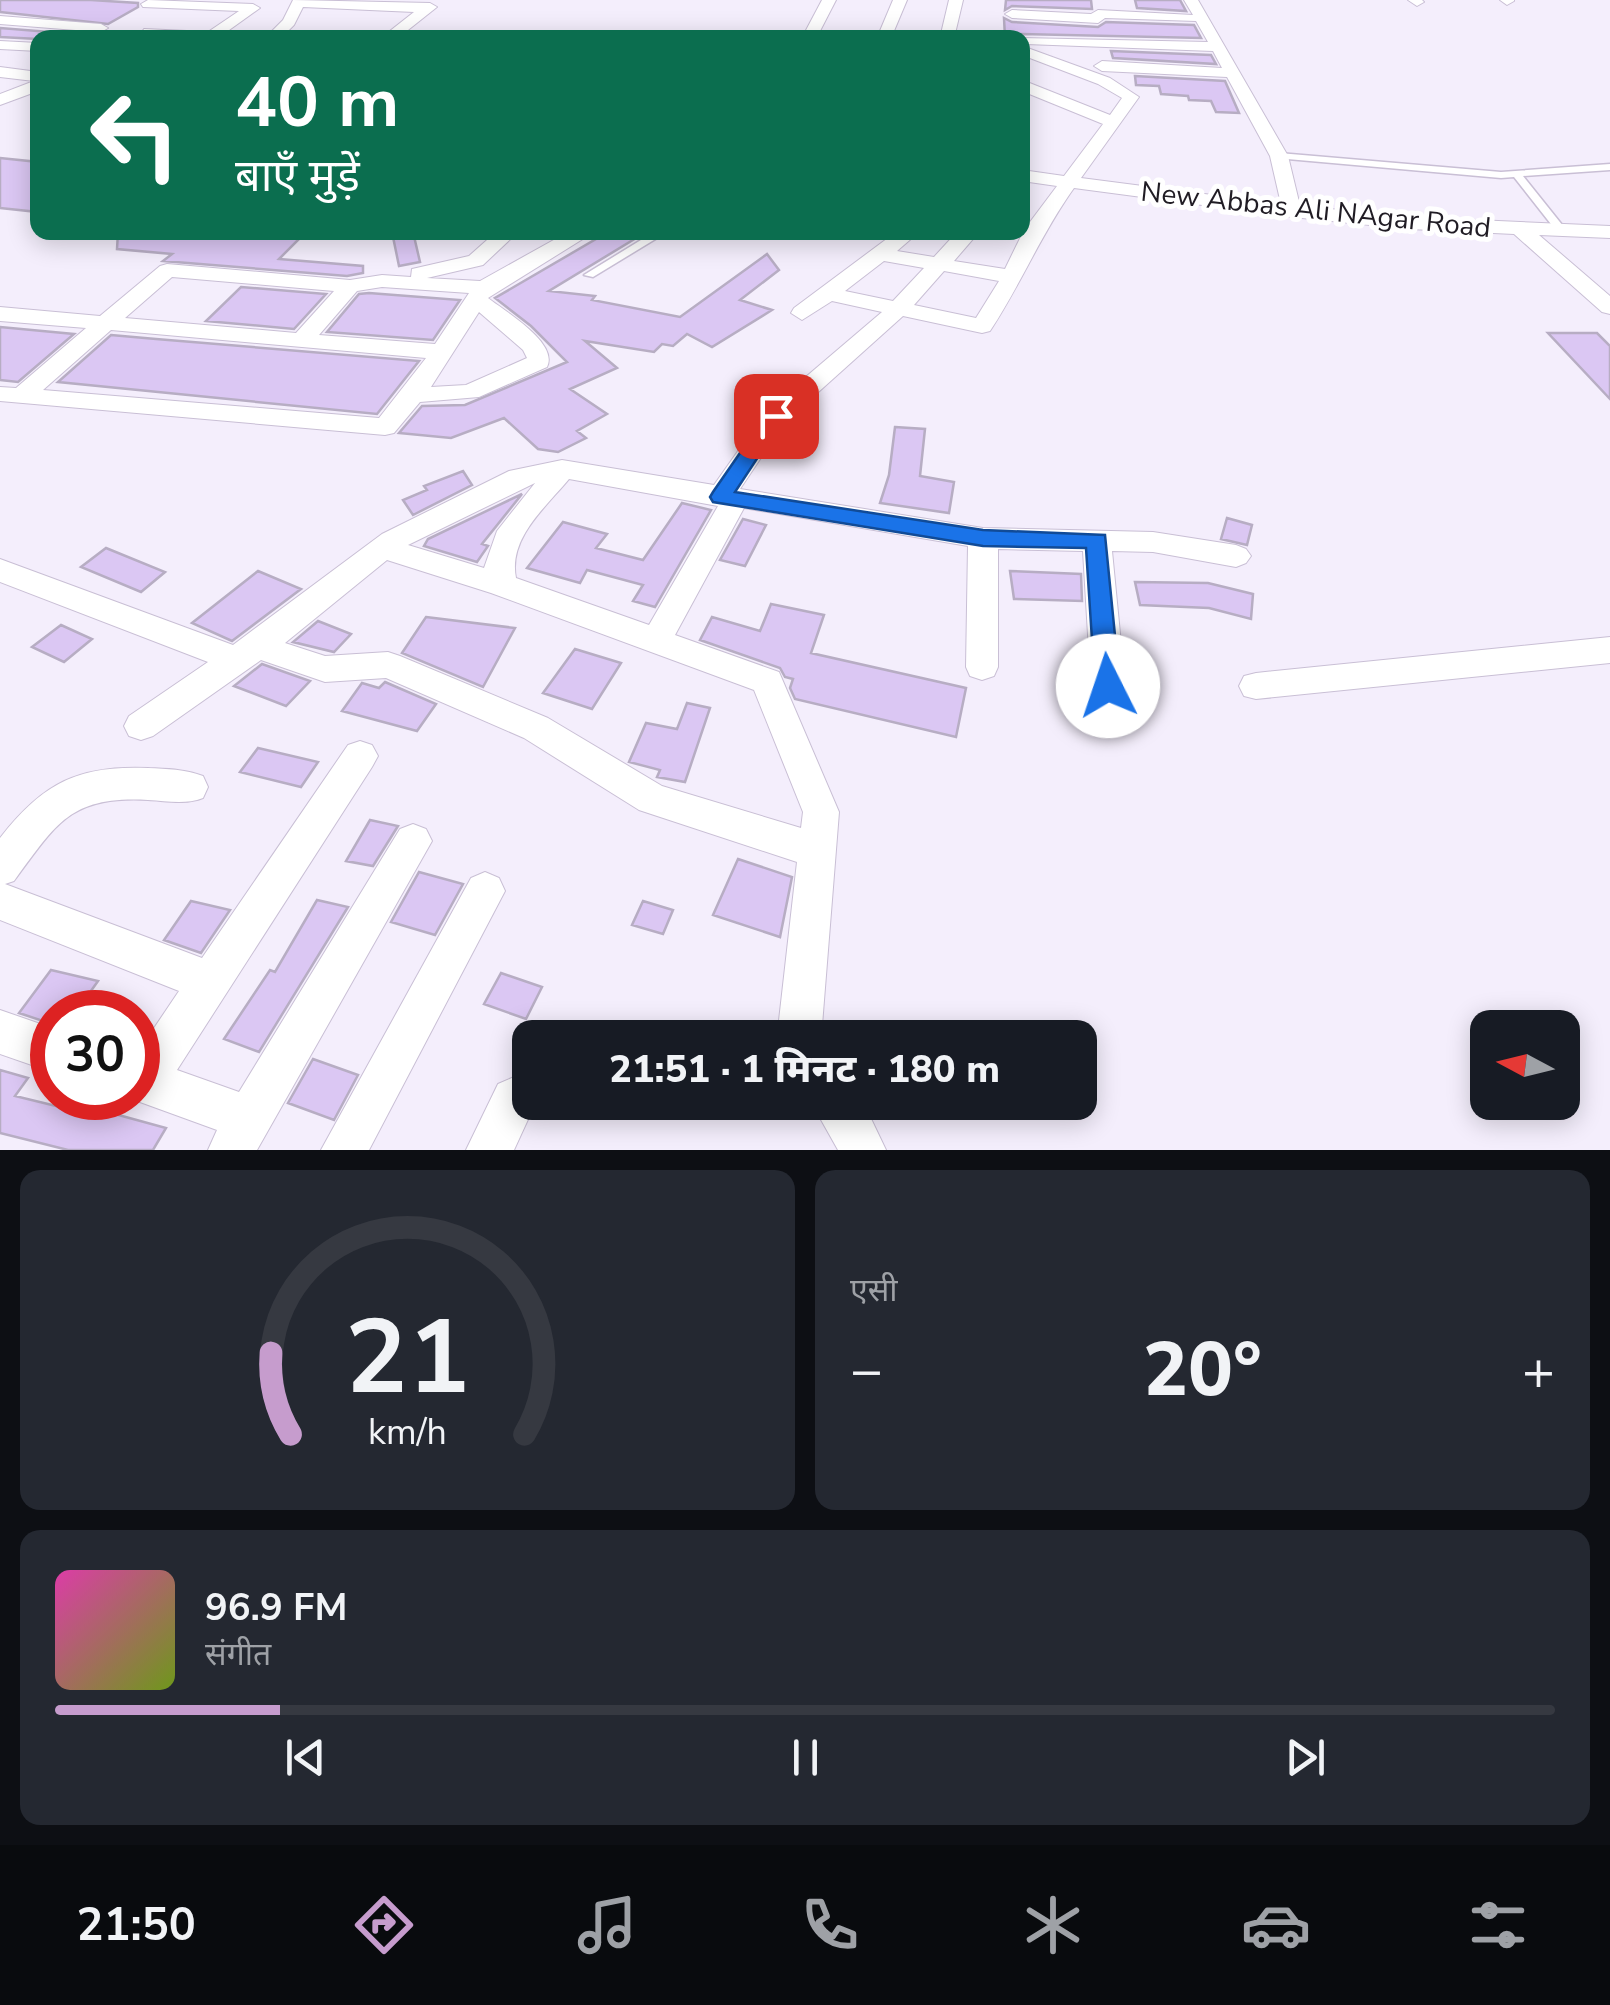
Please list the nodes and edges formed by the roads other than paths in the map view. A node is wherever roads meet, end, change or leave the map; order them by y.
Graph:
1 (828, 0) edge
2 (900, 0) edge
3 (956, 0) edge
4 (1191, 0) edge
5 (299, 1) edge
6 (152, 2) edge
7 (433, 4) edge
8 (30, 7) dead end
9 (1098, 11) edge
10 (133, 12) dead end
11 (1012, 14) dead end
12 (1191, 19) dead end
13 (117, 20) dead end
14 (1, 21) edge
15 (289, 22) junction
16 (308, 22) dead end
17 (101, 28) junction
18 (98, 30) edge
19 (220, 30) edge
20 (280, 30) edge
21 (392, 30) edge
22 (813, 30) edge
23 (887, 30) edge
24 (949, 30) edge
25 (1100, 43) junction
26 (0, 45) edge
27 (1030, 45) edge
28 (30, 47) edge
29 (1030, 47) edge
30 (1217, 47) junction
31 (30, 64) edge
32 (0, 69) edge
33 (1233, 73) junction
34 (1103, 74) junction
35 (30, 78) edge
36 (30, 81) edge
37 (1030, 88) edge
38 (0, 100) edge
39 (1115, 123) junction
40 (1280, 156) junction
41 (1610, 167) edge
42 (1517, 175) junction
43 (1030, 178) edge
44 (1069, 181) junction
45 (1292, 211) junction
46 (1030, 226) edge
47 (1521, 230) junction
48 (1562, 231) junction
49 (1610, 232) edge
50 (499, 240) edge
51 (571, 240) edge
52 (649, 240) edge
53 (898, 240) edge
54 (962, 240) edge
55 (1024, 240) edge
56 (880, 254) junction
57 (938, 266) junction
58 (589, 276) dead end
59 (1012, 277) junction
60 (382, 281) junction
61 (350, 286) junction
62 (482, 294) junction
63 (830, 294) junction
64 (1606, 301) edge
65 (897, 310) junction
66 (0, 314) edge
67 (802, 314) dead end
68 (104, 324) junction
69 (302, 341) junction
70 (441, 352) junction
71 (10, 395) edge
72 (413, 395) junction
73 (562, 469) junction
74 (728, 498) junction
75 (983, 538) junction
76 (1097, 541) junction
77 (382, 548) junction
78 (1236, 556) dead end
79 (0, 570) edge
80 (502, 585) junction
81 (656, 641) junction
82 (1610, 650) edge
83 (247, 653) junction
84 (982, 667) dead end
85 (1108, 686) dead end
86 (1256, 686) dead end
87 (142, 726) dead end
88 (360, 756) dead end
89 (190, 788) dead end
90 (413, 841) dead end
91 (816, 850) junction
92 (0, 868) edge
93 (486, 891) dead end
94 (0, 901) edge
95 (210, 982) junction
96 (799, 1020) edge
97 (0, 1032) edge
98 (30, 1042) edge
99 (160, 1053) edge
100 (160, 1090) edge
101 (512, 1104) edge
102 (848, 1120) edge
103 (241, 1135) edge
104 (344, 1150) edge
105 (489, 1150) edge
106 (863, 1150) edge

1 - 22 street
2 - 23 street
3 - 24 street
4 - 30 street
5 - 7 street
5 - 15 street
6 - 10 street
6 - 19 street
7 - 21 street
8 - 14 street
9 - 11 street
9 - 12 street
9 - 25 street
13 - 17 street
14 - 17 street
15 - 16 street
15 - 20 street
17 - 18 street
25 - 27 street
25 - 30 street
25 - 34 street
26 - 28 street
29 - 34 street
30 - 33 street
31 - 32 street
32 - 35 street
33 - 34 street
33 - 40 street
34 - 39 street
36 - 38 street
37 - 39 street
39 - 44 street
40 - 42 lane
40 - 45 street
41 - 42 lane
42 - 48 lane
43 - 44 street, New Abbas Ali NAgar Road
44 - 45 street, New Abbas Ali NAgar Road
44 - 46 street
45 - 47 street, New Abbas Ali NAgar Road
47 - 48 street, New Abbas Ali NAgar Road
47 - 64 street
48 - 49 street, New Abbas Ali NAgar Road
50 - 60 street
51 - 62 street
52 - 58 lane
53 - 56 street
54 - 57 street
55 - 59 street
56 - 57 street
56 - 63 street
57 - 59 street
57 - 65 street
59 - 65 street
60 - 61 street
60 - 62 street
61 - 68 street
61 - 69 street
62 - 70 street
62 - 72 street
63 - 65 street
63 - 67 street
65 - 74 street
66 - 68 street
68 - 69 street
68 - 71 street
69 - 70 street
70 - 72 street
71 - 72 street
73 - 74 street
73 - 77 street
73 - 80 street
74 - 75 street
74 - 81 street
75 - 76 street
75 - 84 street
76 - 78 street
76 - 85 street
77 - 80 street
77 - 83 street
79 - 83 street
80 - 81 street
81 - 91 street
82 - 86 street
83 - 87 street
83 - 91 street
88 - 95 street
89 - 92 street
90 - 103 street
91 - 96 street
93 - 104 street
94 - 95 street
95 - 99 street
97 - 98 street
100 - 103 street
101 - 105 street
102 - 106 street

